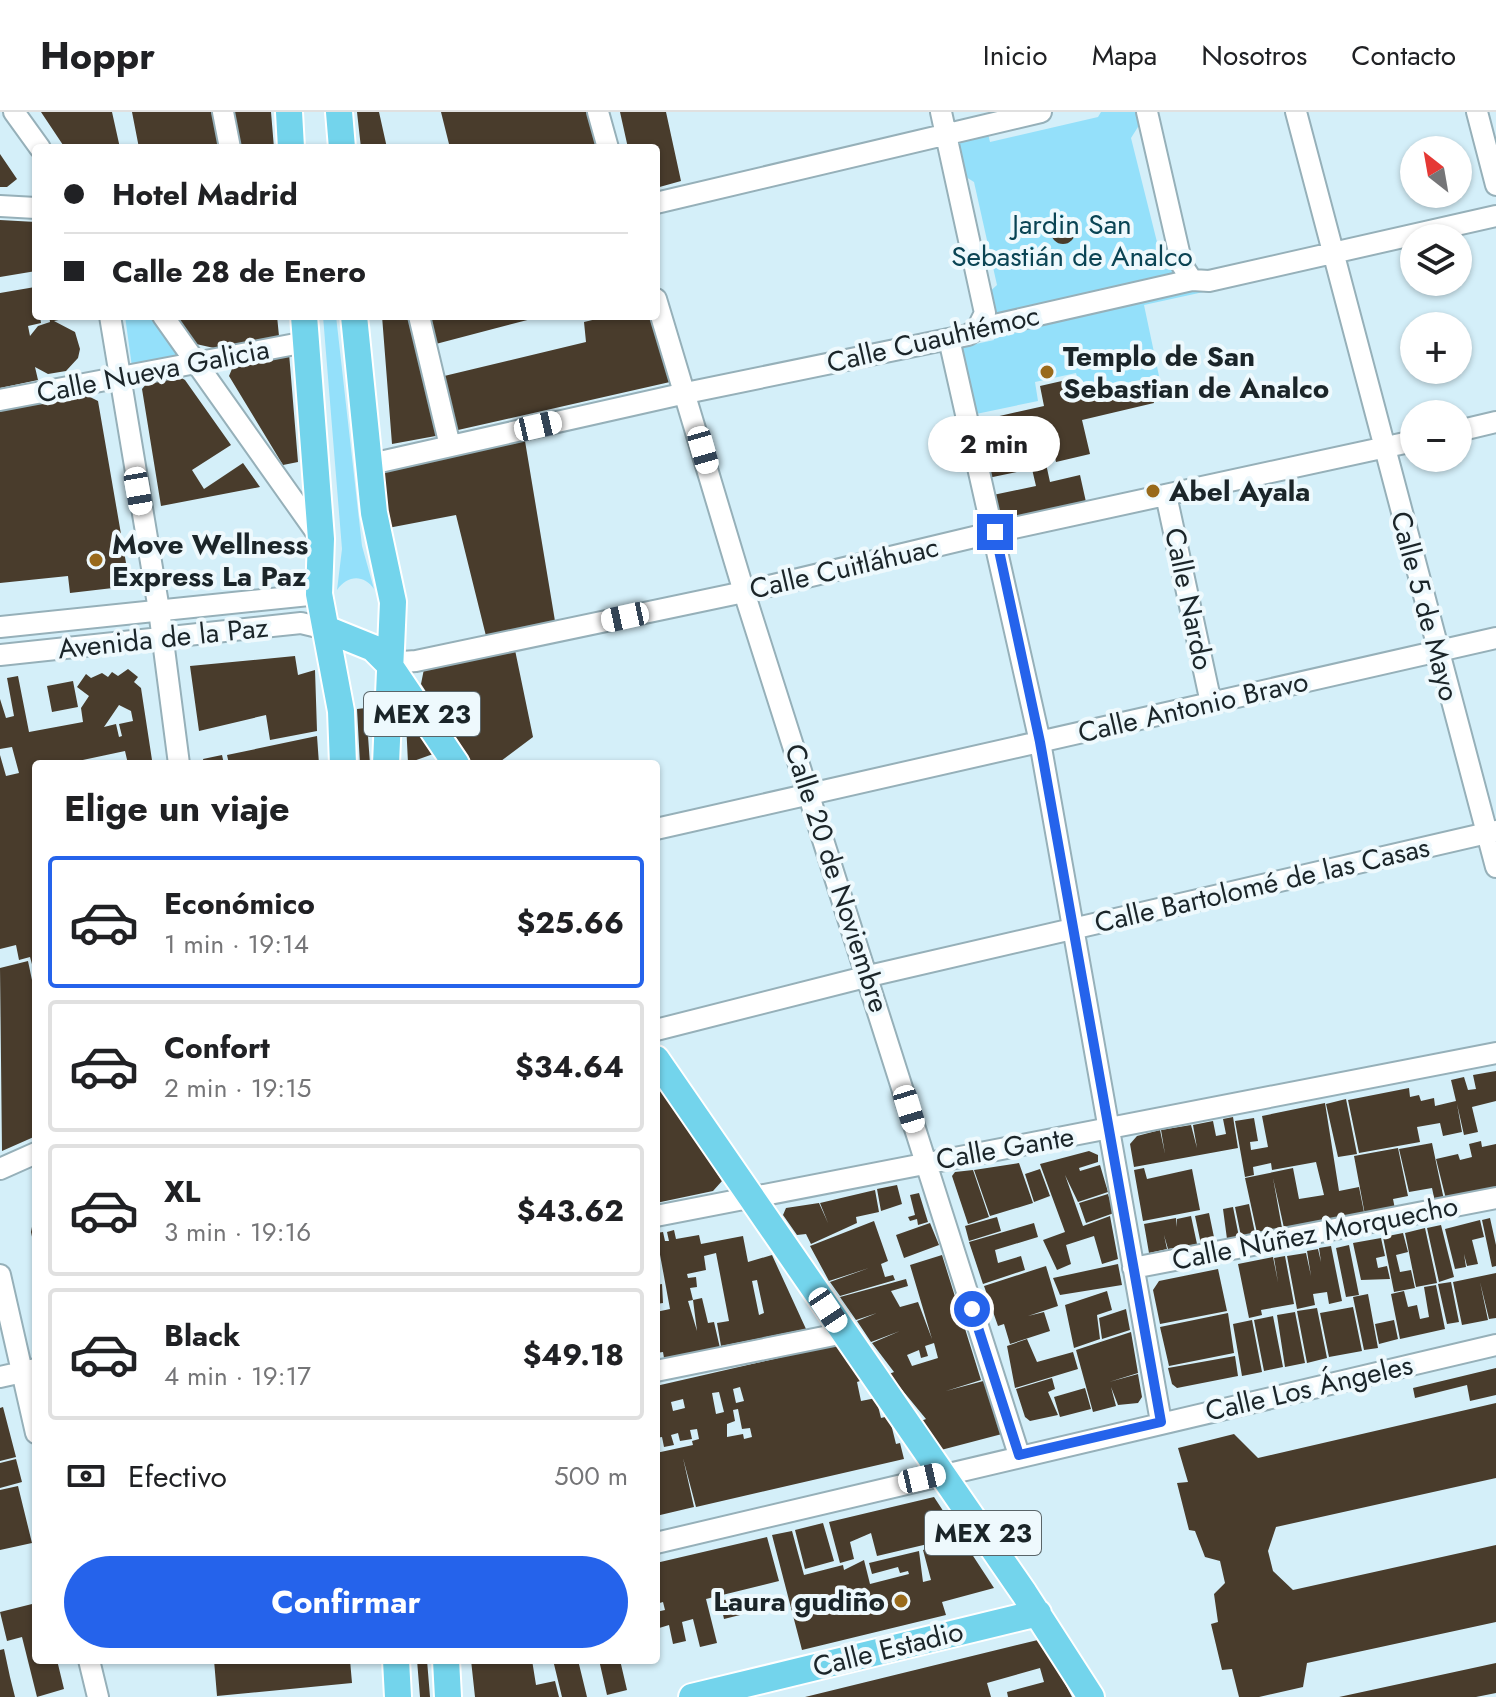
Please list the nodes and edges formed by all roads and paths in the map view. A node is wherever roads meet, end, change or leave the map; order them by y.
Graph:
1 (14, 112) edge
2 (223, 112) edge
3 (289, 112) edge
4 (339, 112) edge
5 (598, 112) edge
6 (941, 112) edge
7 (1041, 112) edge
8 (1147, 112) edge
9 (1296, 112) edge
10 (1477, 112) edge
11 (945, 133) junction
12 (37, 144) edge
13 (229, 144) edge
14 (291, 144) edge
15 (342, 144) edge
16 (607, 144) edge
17 (1496, 185) edge
18 (660, 202) edge
19 (0, 206) edge
20 (32, 208) edge
21 (1496, 216) edge
22 (1334, 251) junction
23 (1192, 280) junction
24 (660, 312) edge
25 (111, 320) edge
26 (166, 320) edge
27 (304, 320) edge
28 (354, 320) edge
29 (420, 320) edge
30 (977, 329) junction
31 (949, 339) junction
32 (306, 342) junction
33 (197, 363) junction
34 (119, 378) junction
35 (686, 393) junction
36 (0, 400) edge
37 (1496, 422) edge
38 (1472, 428) edge
39 (1400, 444) edge
40 (450, 446) junction
41 (1383, 448) junction
42 (371, 464) junction
43 (1166, 495) junction
44 (995, 532) junction
45 (321, 539) junction
46 (744, 592) junction
47 (319, 594) junction
48 (159, 610) junction
49 (0, 627) edge
50 (326, 629) junction
51 (162, 638) junction
52 (1496, 638) edge
53 (1437, 652) junction
54 (0, 655) edge
55 (388, 663) junction
56 (1211, 703) junction
57 (1040, 742) junction
58 (178, 760) edge
59 (343, 760) edge
60 (386, 760) edge
61 (453, 760) edge
62 (810, 794) junction
63 (660, 828) edge
64 (1492, 832) edge
65 (1496, 867) edge
66 (1072, 929) junction
67 (869, 976) junction
68 (660, 1029) edge
69 (1496, 1053) edge
70 (660, 1065) edge
71 (1108, 1129) junction
72 (32, 1155) edge
73 (926, 1162) junction
74 (0, 1169) edge
75 (751, 1196) junction
76 (1496, 1198) edge
77 (660, 1215) edge
78 (1133, 1268) junction
79 (0, 1275) edge
80 (844, 1333) junction
81 (1496, 1345) edge
82 (29, 1370) edge
83 (660, 1370) edge
84 (0, 1377) edge
85 (32, 1397) edge
86 (1161, 1422) junction
87 (1019, 1455) junction
88 (939, 1474) junction
89 (660, 1542) edge
90 (1038, 1613) junction
91 (90, 1664) edge
92 (396, 1664) edge
93 (446, 1664) edge
94 (98, 1697) edge
95 (398, 1697) edge
96 (448, 1697) edge
97 (692, 1697) edge
98 (1091, 1697) edge

1 - 12 street
2 - 13 street
3 - 14 main road
4 - 15 main road
5 - 16 street
6 - 11 street
7 - 11 street
8 - 23 street
9 - 22 street, Calle 5 de Mayo
10 - 17 street
11 - 18 street
11 - 30 street
19 - 20 street
21 - 22 street, Calle Cuauhtémoc
22 - 23 street, Calle Cuauhtémoc
22 - 41 street, Calle 5 de Mayo
23 - 30 street, Calle Cuauhtémoc
24 - 35 street, Calle 20 de Noviembre
25 - 34 street
26 - 33 street
27 - 32 main road
28 - 42 main road
29 - 40 street
30 - 31 street, Calle Cuauhtémoc
31 - 35 street, Calle Cuauhtémoc
31 - 44 street
32 - 33 street, Calle Nueva Galicia
32 - 45 main road
33 - 34 street, Calle Nueva Galicia
33 - 45 street
34 - 36 street, Calle Nueva Galicia
34 - 48 street
35 - 40 street, Calle Cuauhtémoc
35 - 46 street, Calle 20 de Noviembre
37 - 38 street
39 - 41 street, Calle Cuitláhuac
40 - 42 street, Calle Cuauhtémoc
41 - 43 street, Calle Cuitláhuac
41 - 53 street, Calle 5 de Mayo
42 - 55 main road
43 - 44 street, Calle Cuitláhuac
43 - 56 street, Calle Nardo
44 - 46 street, Calle Cuitláhuac
44 - 57 street
45 - 47 main road
46 - 55 street, Calle Cuitláhuac
46 - 62 street, Calle 20 de Noviembre
47 - 48 street, Avenida de la Paz
47 - 50 main road
48 - 49 street, Avenida de la Paz
48 - 51 street
50 - 51 street, Avenida de la Paz
50 - 55 main road
50 - 59 main road
51 - 54 street, Avenida de la Paz
51 - 58 street
52 - 53 street, Calle Antonio Bravo
53 - 56 street, Calle Antonio Bravo
53 - 64 street, Calle 5 de Mayo
55 - 60 main road
55 - 61 main road, MEX 23
56 - 57 street, Calle Antonio Bravo
57 - 62 street, Calle Antonio Bravo
57 - 66 street
62 - 63 street, Calle Antonio Bravo
62 - 67 street, Calle 20 de Noviembre
64 - 65 street, Calle 5 de Mayo
64 - 66 street, Calle Bartolomé de las Casas
66 - 67 street, Calle Bartolomé de las Casas
66 - 71 street
67 - 68 street, Calle Bartolomé de las Casas
67 - 73 street, Calle 20 de Noviembre
69 - 71 street, Calle Gante
70 - 75 main road, MEX 23
71 - 73 street, Calle Gante
71 - 78 street
72 - 74 street
73 - 75 street, Calle Gante
73 - 87 street, Calle 20 de Noviembre
75 - 77 street, Calle Gante
75 - 80 main road, MEX 23
76 - 78 street, Calle Núñez Morquecho
78 - 86 street
79 - 82 street
80 - 83 street
80 - 88 main road, MEX 23
81 - 86 street, Calle Los Ángeles
82 - 84 street
82 - 85 street
86 - 87 street, Calle Los Ángeles
87 - 88 street, Calle Los Ángeles
88 - 89 street, Calle Los Ángeles
88 - 90 main road, MEX 23
90 - 97 main road, Calle Estadio
90 - 98 main road, MEX 23
91 - 94 street
92 - 95 main road
93 - 96 main road

